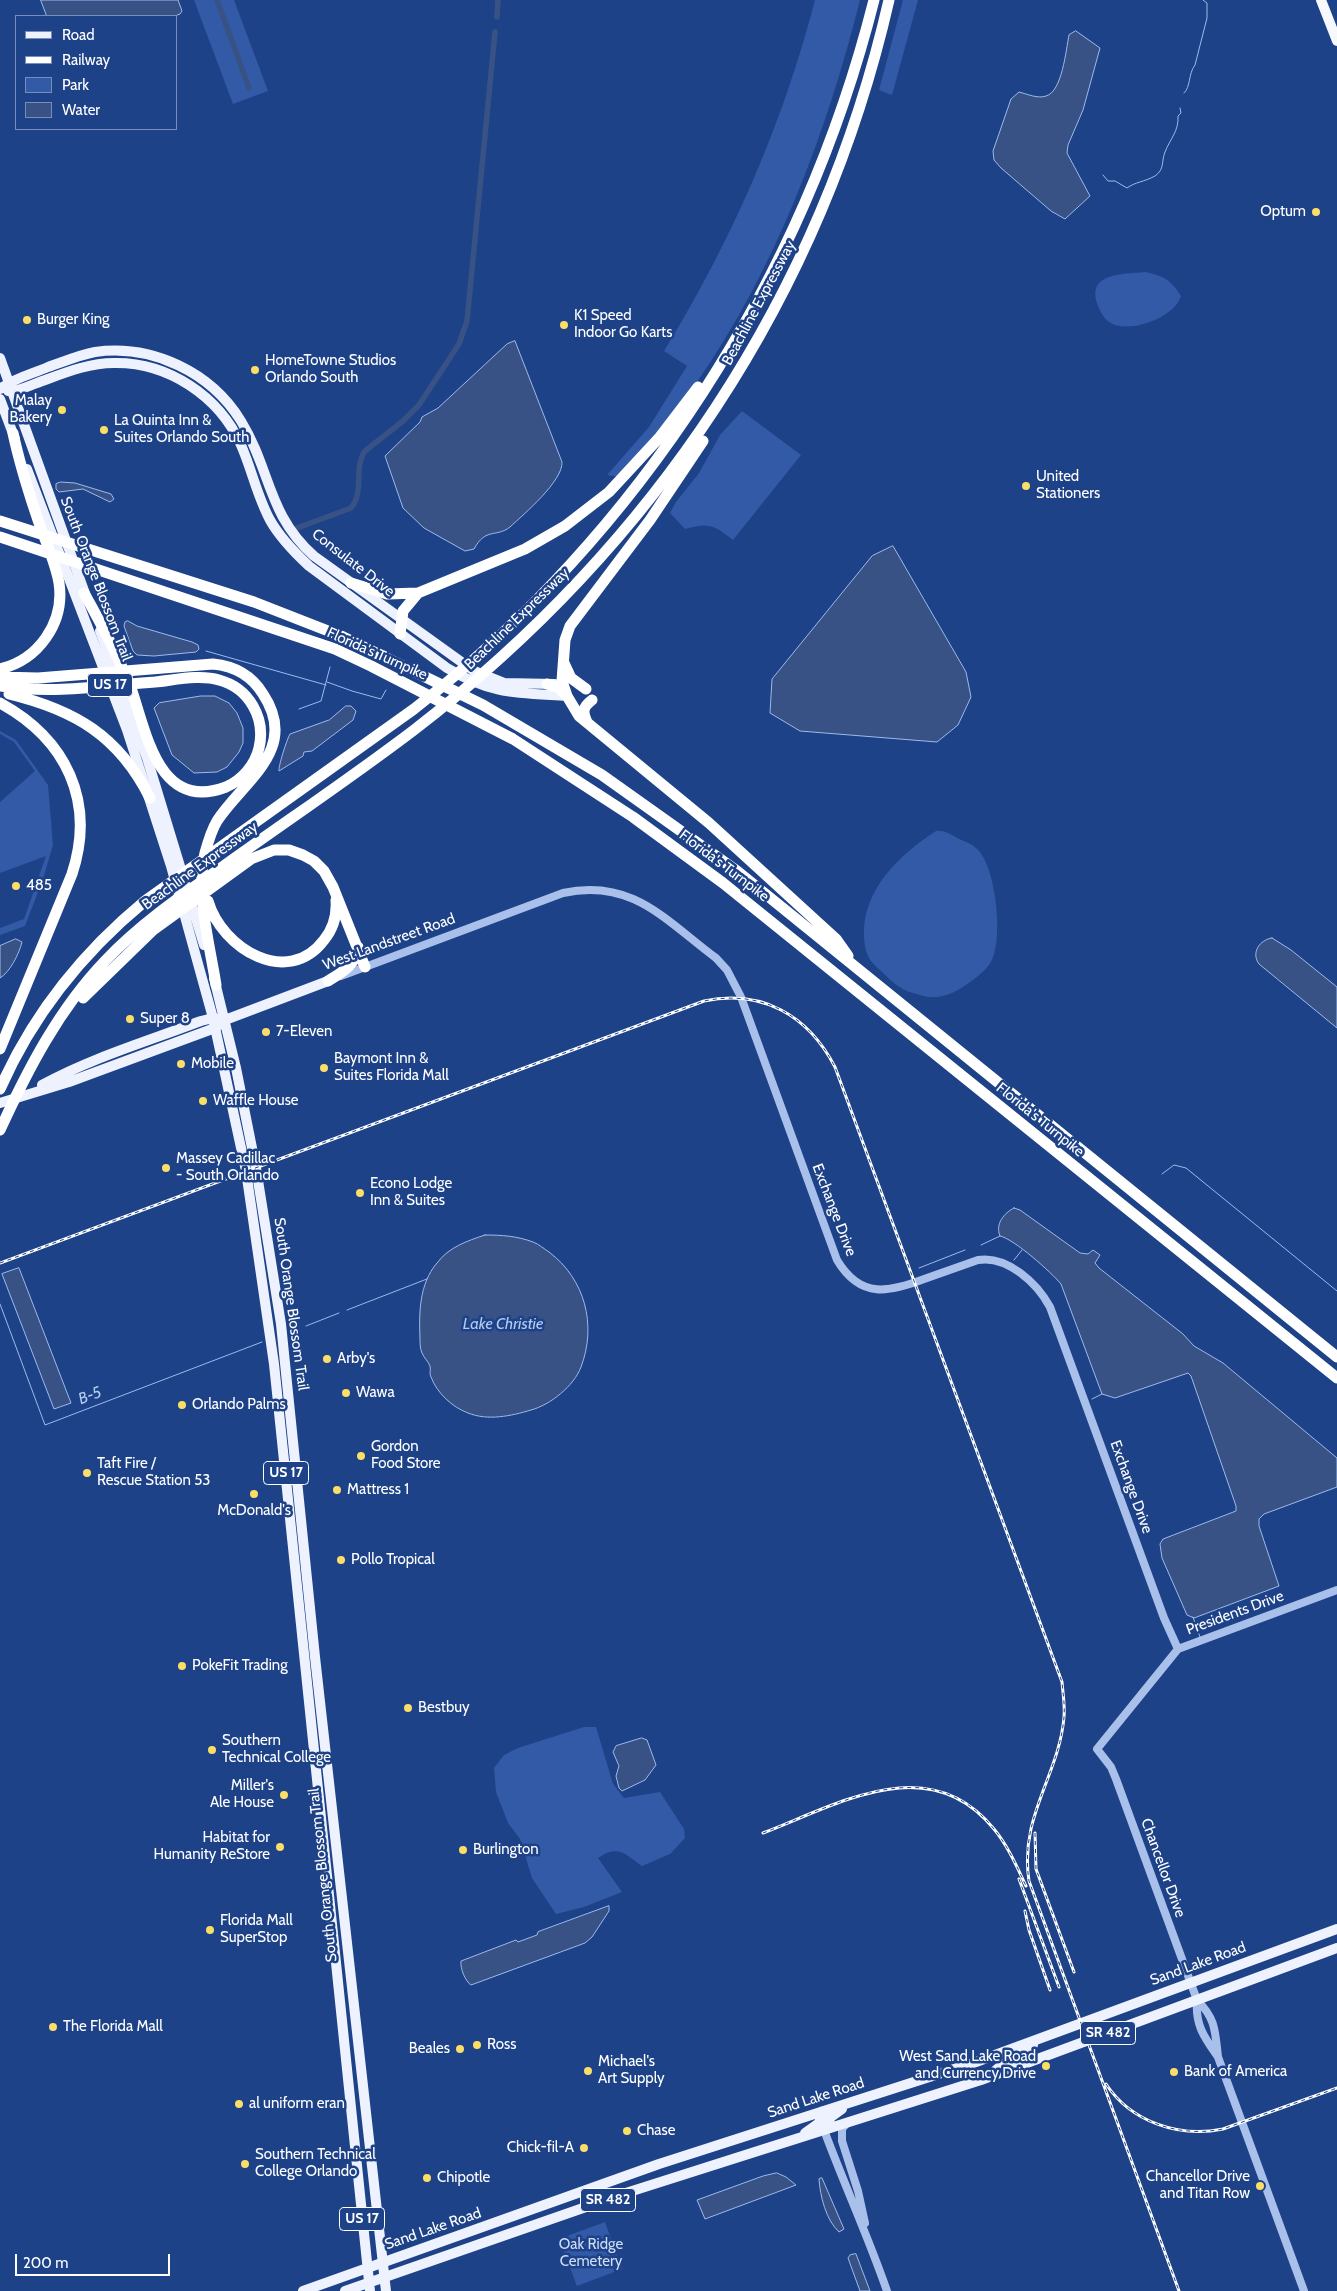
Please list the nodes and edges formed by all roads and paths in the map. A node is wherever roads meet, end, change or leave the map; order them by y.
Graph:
1 (874, 0) edge
2 (889, 0) edge
3 (1322, 0) edge
4 (1337, 41) edge
5 (768, 281) junction
6 (753, 349) junction
7 (0, 358) edge
8 (11, 387) junction
9 (0, 390) edge
10 (0, 400) edge
11 (13, 434) junction
12 (0, 521) edge
13 (0, 537) edge
14 (352, 583) junction
15 (84, 593) junction
16 (418, 593) junction
17 (401, 619) junction
18 (400, 634) junction
19 (562, 655) junction
20 (0, 669) edge
21 (0, 677) edge
22 (559, 685) junction
23 (0, 686) edge
24 (491, 688) junction
25 (0, 692) edge
26 (0, 703) edge
27 (588, 724) junction
28 (150, 798) junction
29 (235, 800) junction
30 (335, 891) junction
31 (563, 893) joint
32 (152, 925) junction
33 (358, 947) junction
34 (365, 968) junction
35 (862, 973) junction
36 (328, 981) junction
37 (216, 985) junction
38 (224, 1020) junction
39 (214, 1023) junction
40 (0, 1049) edge
41 (2, 1086) edge
42 (0, 1102) edge
43 (2, 1125) edge
44 (254, 1217) junction
45 (268, 1238) junction
46 (1337, 1358) edge
47 (1337, 1378) edge
48 (1337, 1590) edge
49 (1178, 1649) junction
50 (1097, 1749) joint
51 (1337, 1929) edge
52 (1337, 1948) edge
53 (1190, 1983) junction
54 (1197, 2000) junction
55 (1051, 2034) junction
56 (1012, 2049) junction
57 (1218, 2057) junction
58 (1019, 2066) junction
59 (981, 2080) junction
60 (863, 2098) junction
61 (823, 2111) junction
62 (847, 2123) junction
63 (824, 2130) junction
64 (795, 2139) junction
65 (566, 2196) junction
66 (501, 2237) junction
67 (868, 2237) junction
68 (383, 2262) junction
69 (368, 2267) junction
70 (384, 2277) junction
71 (370, 2287) edge
72 (303, 2291) edge
73 (345, 2291) edge
74 (386, 2291) edge
75 (886, 2291) edge
76 (1304, 2291) edge

1 - 5 highway, Beachline Expressway
2 - 6 highway, Beachline Expressway
3 - 4 highway
5 - 16 highway
5 - 41 highway, Beachline Expressway
6 - 19 highway
6 - 32 highway, Beachline Expressway
7 - 8 main road, South Orange Blossom Trail / US 17
8 - 9 main road, Consulate Drive
8 - 14 main road, Consulate Drive
8 - 15 main road, South Orange Blossom Trail / US 17
8 - 18 main road, Consulate Drive
10 - 11 main road, South Orange Blossom Trail / US 17
11 - 20 highway
11 - 28 main road, South Orange Blossom Trail / US 17
12 - 35 highway, Florida's Turnpike
13 - 47 highway, Florida's Turnpike
14 - 16 highway
14 - 17 main road, Consulate Drive
15 - 23 highway
15 - 37 main road, South Orange Blossom Trail / US 17
16 - 17 highway
17 - 18 highway
17 - 22 main road, Consulate Drive
18 - 24 main road, Consulate Drive
19 - 22 highway
19 - 27 highway
21 - 29 highway
22 - 24 main road
22 - 24 main road, Consulate Drive
22 - 27 highway
25 - 28 highway
26 - 40 highway
27 - 35 highway
28 - 39 main road, South Orange Blossom Trail / US 17
29 - 30 highway
29 - 37 highway
30 - 32 highway
30 - 33 highway
31 - 34 street, West Landstreet Road
31 - 49 street, Exchange Drive
32 - 43 highway
33 - 34 highway
33 - 36 highway
34 - 36 street, West Landstreet Road
35 - 46 highway, Florida's Turnpike
36 - 38 main road, West Landstreet Road
37 - 38 main road, South Orange Blossom Trail / US 17
38 - 39 main road
38 - 45 main road, South Orange Blossom Trail / US 17
39 - 42 main road
39 - 44 main road, South Orange Blossom Trail / US 17
44 - 45 main road
44 - 69 main road, South Orange Blossom Trail / US 17
45 - 68 main road, South Orange Blossom Trail / US 17
48 - 49 street, Presidents Drive
49 - 50 street, Presidents Drive
50 - 53 street, Chancellor Drive
51 - 53 main road, Sand Lake Road / SR 482
52 - 54 main road, Sand Lake Road / SR 482
53 - 54 street, Chancellor Drive
53 - 55 main road, Sand Lake Road / SR 482
54 - 57 street, Chancellor Drive
54 - 57 street, Chancellor Drive
54 - 58 main road, Sand Lake Road / SR 482
55 - 56 main road, Sand Lake Road / SR 482
55 - 58 main road
56 - 59 main road
56 - 60 main road, Sand Lake Road / SR 482
57 - 76 street, Chancellor Drive
58 - 59 main road, Sand Lake Road / SR 482
59 - 62 main road, Sand Lake Road / SR 482
60 - 61 main road, Sand Lake Road / SR 482
60 - 63 main road
61 - 64 main road
61 - 65 main road, Sand Lake Road / SR 482
62 - 63 main road, Sand Lake Road / SR 482
62 - 67 street
63 - 64 main road, Sand Lake Road / SR 482
63 - 67 street
64 - 66 main road, Sand Lake Road / SR 482
65 - 66 main road
65 - 68 main road, Sand Lake Road / SR 482
66 - 70 main road, Sand Lake Road / SR 482
67 - 75 street
68 - 69 main road, Sand Lake Road / SR 482
68 - 70 main road, South Orange Blossom Trail / US 17
69 - 71 main road, South Orange Blossom Trail / US 17
69 - 72 main road, Sand Lake Road / SR 482
70 - 71 main road, Sand Lake Road / SR 482
70 - 74 main road, South Orange Blossom Trail / US 17
71 - 73 main road, Sand Lake Road / SR 482

